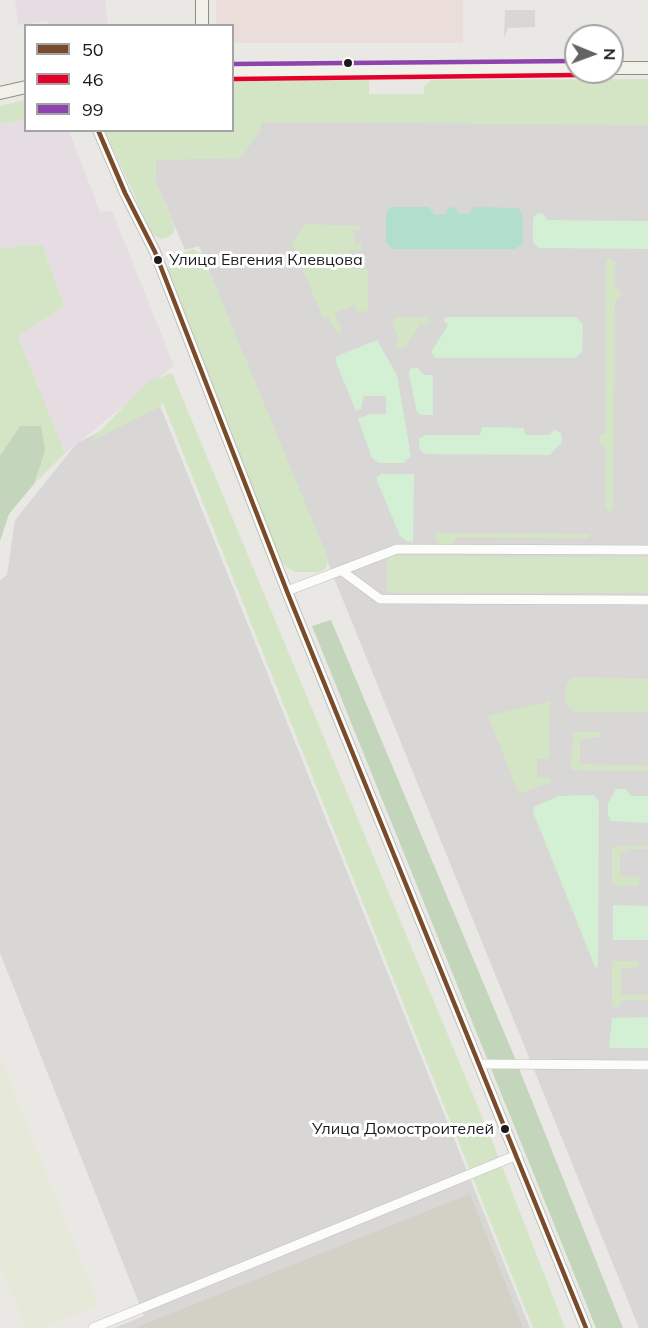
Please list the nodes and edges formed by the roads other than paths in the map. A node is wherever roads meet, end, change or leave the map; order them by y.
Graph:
1 (202, 0) edge
2 (202, 24) edge
3 (624, 68) edge
4 (648, 68) edge
5 (564, 69) edge
6 (234, 72) edge
7 (24, 87) edge
8 (0, 93) edge
9 (99, 132) edge
10 (648, 550) edge
11 (342, 571) junction
12 (287, 591) junction
13 (648, 600) edge
14 (481, 1064) junction
15 (648, 1065) edge
16 (517, 1155) junction
17 (93, 1328) edge
18 (586, 1328) edge

1 - 2 main road
3 - 4 main road
5 - 6 main road
7 - 8 main road
9 - 12 street
10 - 11 street
11 - 12 street
11 - 13 street
12 - 14 street
14 - 15 street
14 - 16 street
16 - 17 street
16 - 18 street

